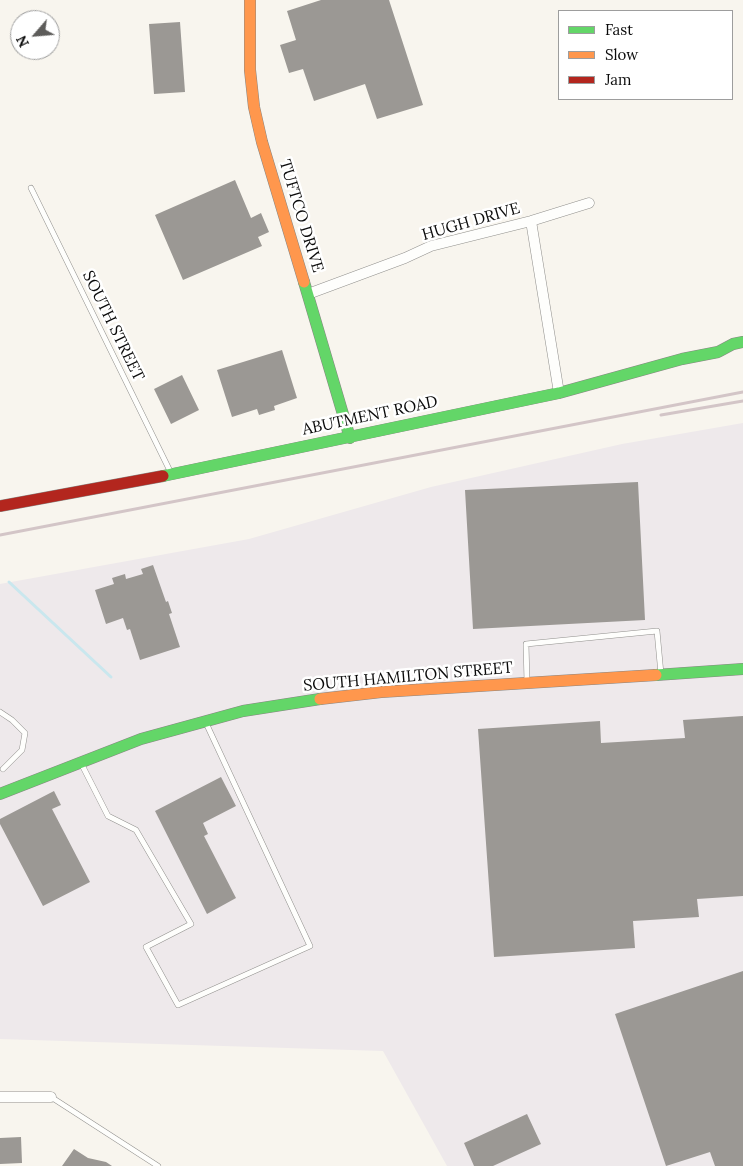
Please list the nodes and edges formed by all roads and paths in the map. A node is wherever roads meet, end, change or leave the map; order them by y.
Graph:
1 (250, 0) edge
2 (32, 188) dead end
3 (589, 204) dead end
4 (531, 221) junction
5 (308, 294) junction
6 (743, 342) edge
7 (559, 393) junction
8 (350, 438) junction
9 (172, 474) junction
10 (0, 506) edge
11 (743, 669) edge
12 (661, 674) junction
13 (527, 683) junction
14 (0, 712) edge
15 (205, 722) junction
16 (81, 763) junction
17 (3, 769) dead end
18 (0, 794) edge
19 (0, 1097) edge
20 (52, 1097) joint
21 (158, 1166) edge

1 - 5 street, TUFTCO DRIVE
2 - 9 lane, SOUTH STREET
3 - 4 street, HUGH DRIVE
4 - 5 street, HUGH DRIVE
4 - 7 street
5 - 8 street, TUFTCO DRIVE
6 - 7 street, ABUTMENT ROAD
7 - 8 street, ABUTMENT ROAD
8 - 9 street, ABUTMENT ROAD
9 - 10 street, ABUTMENT ROAD
11 - 12 street, SOUTH HAMILTON STREET
12 - 13 street, SOUTH HAMILTON STREET
12 - 13 lane
13 - 15 street, SOUTH HAMILTON STREET
14 - 17 lane
15 - 16 street, SOUTH HAMILTON STREET
15 - 16 lane
16 - 18 street, SOUTH HAMILTON STREET
19 - 20 street
20 - 21 lane

